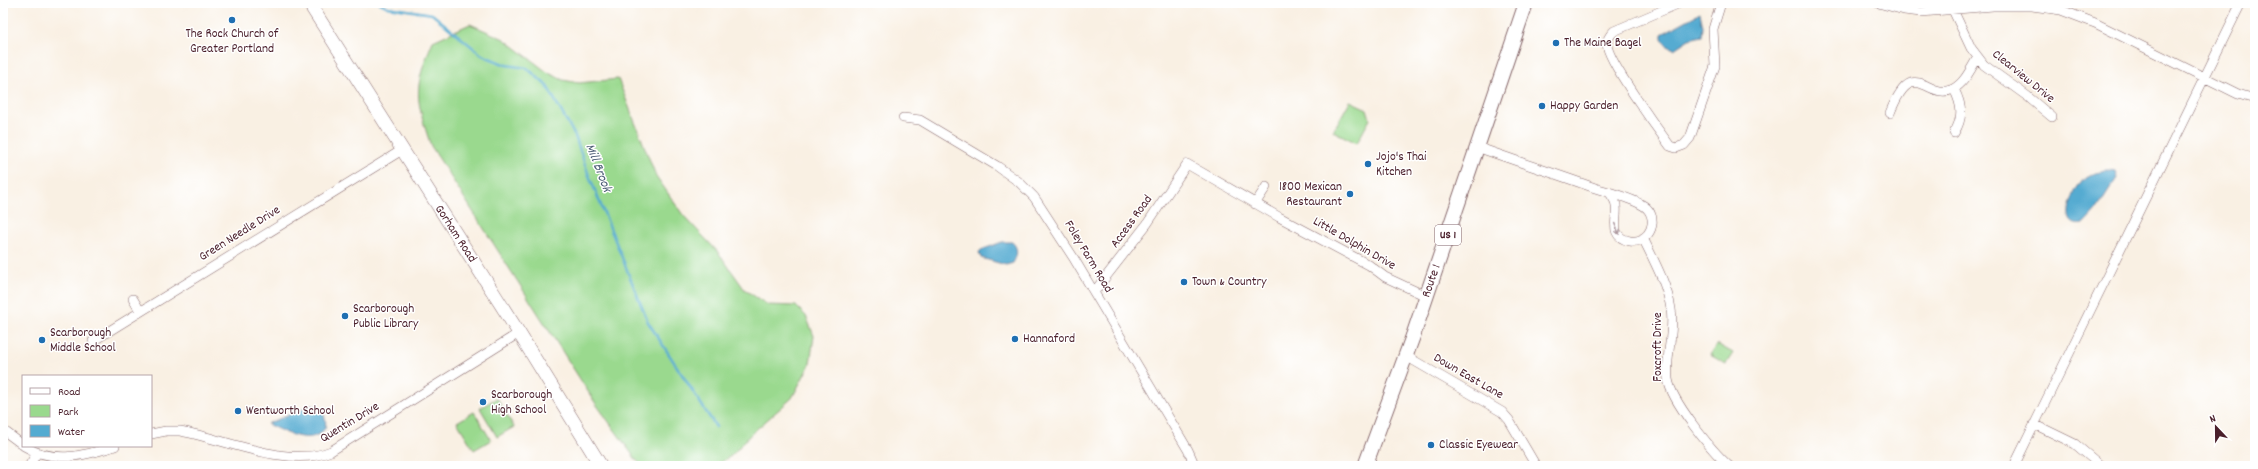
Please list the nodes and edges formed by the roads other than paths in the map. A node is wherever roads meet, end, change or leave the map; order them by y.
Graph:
1 (309, 3) edge
2 (1526, 3) edge
3 (1680, 3) edge
4 (1722, 3) edge
5 (2241, 3) edge
6 (1881, 4) edge
7 (2023, 4) edge
8 (1953, 10) junction
9 (1978, 57) junction
10 (2205, 77) junction
11 (1954, 89) junction
12 (2255, 99) edge
13 (1890, 113) dead end
14 (903, 118) dead end
15 (2052, 118) dead end
16 (1954, 133) dead end
17 (1477, 147) junction
18 (402, 150) junction
19 (1187, 164) joint
20 (1266, 187) dead end
21 (1610, 193) junction
22 (1255, 204) junction
23 (1643, 238) junction
24 (1094, 292) junction
25 (1426, 296) junction
26 (133, 299) dead end
27 (140, 311) junction
28 (519, 333) junction
29 (93, 340) dead end
30 (1406, 356) junction
31 (2034, 424) junction
32 (3, 430) edge
33 (152, 434) edge
34 (22, 445) edge
35 (25, 447) edge
36 (111, 447) edge
37 (37, 453) junction
38 (29, 466) edge
39 (601, 466) edge
40 (1196, 466) edge
41 (1366, 466) edge
42 (1536, 466) edge
43 (1729, 466) edge
44 (2014, 466) edge
45 (2101, 466) edge

1 - 18 main road, Gorham Road
2 - 17 main road, Route 1 / US 1
3 - 4 street
5 - 10 street
6 - 8 street
7 - 8 street
7 - 10 street
8 - 9 street, Clearview Drive
9 - 11 street, Clearview Drive
9 - 15 street, Clearview Drive
10 - 12 street
10 - 31 street
11 - 13 street
11 - 16 street
14 - 24 street, Foley Farm Road
17 - 21 street
17 - 25 main road, Route 1 / US 1
18 - 27 street, Green Needle Drive
18 - 28 main road, Gorham Road
19 - 22 street, Little Dolphin Drive
19 - 24 street, Access Road
20 - 22 street
21 -> 23 street
21 - 23 street
22 - 25 street, Little Dolphin Drive
23 - 43 street, Foxcroft Drive
24 - 40 street, Foley Farm Road
25 - 30 main road, Route 1 / US 1
26 - 27 street
27 - 29 street, Green Needle Drive
28 - 33 street, Quentin Drive
28 - 39 main road, Gorham Road
30 - 41 main road, Route 1 / US 1
30 - 42 street, Down East Lane
31 - 44 street
31 - 45 street
32 - 34 street
35 - 37 street
36 - 37 street
37 - 38 street

